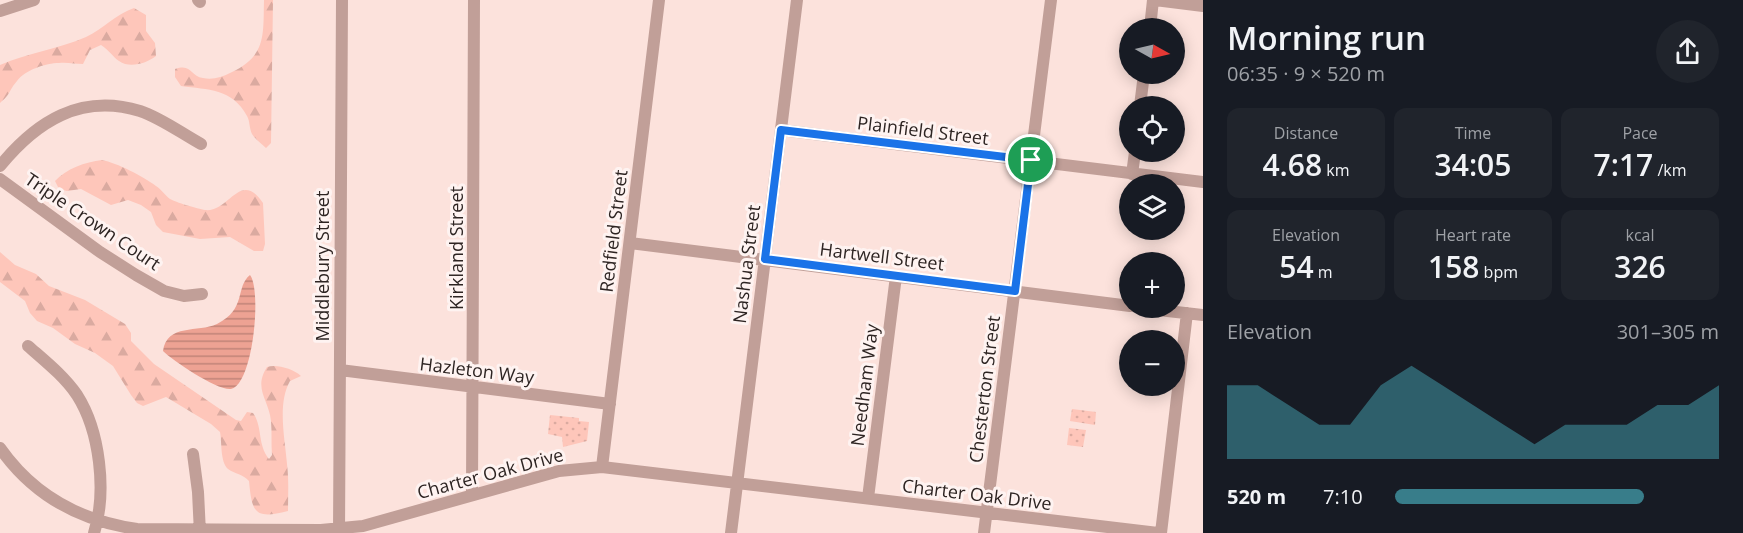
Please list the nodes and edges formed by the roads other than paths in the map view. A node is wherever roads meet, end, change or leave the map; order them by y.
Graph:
1 (33, 0) edge
2 (342, 0) edge
3 (474, 0) edge
4 (659, 0) edge
5 (797, 0) edge
6 (1051, 0) edge
7 (1154, 0) edge
8 (1203, 6) edge
9 (0, 11) edge
10 (1151, 18) edge
11 (781, 130) junction
12 (201, 144) dead end
13 (1031, 160) junction
14 (1134, 162) edge
15 (0, 166) edge
16 (1132, 174) joint
17 (0, 179) edge
18 (1185, 180) edge
19 (1203, 182) edge
20 (630, 243) junction
21 (765, 259) junction
22 (896, 276) junction
23 (1015, 291) junction
24 (202, 294) dead end
25 (1119, 305) edge
26 (1187, 313) joint
27 (1203, 315) edge
28 (28, 346) dead end
29 (340, 370) junction
30 (473, 387) junction
31 (610, 404) junction
32 (193, 454) dead end
33 (2, 457) edge
34 (602, 467) junction
35 (738, 483) junction
36 (472, 495) junction
37 (868, 498) junction
38 (986, 513) junction
39 (98, 520) junction
40 (200, 531) edge
41 (339, 531) edge
42 (93, 533) edge
43 (731, 533) edge
44 (984, 533) edge
45 (1159, 533) edge

1 - 9 street
2 - 29 street, Middlebury Street
3 - 30 street, Kirkland Street
4 - 20 street, Redfield Street
5 - 11 street, Nashua Street
6 - 13 street, Chesterton Street
7 - 8 street
7 - 10 street
11 - 13 street, Plainfield Street
11 - 21 street, Nashua Street
12 - 15 street
13 - 16 street, Plainfield Street
13 - 23 street, Chesterton Street
14 - 16 street
17 - 24 street, Triple Crown Court
18 - 19 street, Plainfield Street
20 - 21 street, Hartwell Street
20 - 31 street, Redfield Street
21 - 22 street, Hartwell Street
21 - 35 street, Nashua Street
22 - 23 street, Hartwell Street
22 - 37 street, Needham Way
23 - 25 street, Hartwell Street
23 - 38 street, Chesterton Street
26 - 27 street
26 - 45 street
28 - 39 street
29 - 30 street, Hazleton Way
29 - 41 street, Middlebury Street
30 - 31 street, Hazleton Way
30 - 36 street, Kirkland Street
31 - 34 street, Redfield Street
32 - 40 street
33 - 39 street, Charter Oak Drive
34 - 35 street, Charter Oak Drive
34 - 36 street, Charter Oak Drive
35 - 37 street, Charter Oak Drive
35 - 43 street, Nashua Street
36 - 41 street, Charter Oak Drive
37 - 38 street, Charter Oak Drive
38 - 44 street, Chesterton Street
38 - 45 street, Charter Oak Drive
39 - 40 street, Charter Oak Drive
39 - 42 street
40 - 41 street, Charter Oak Drive

